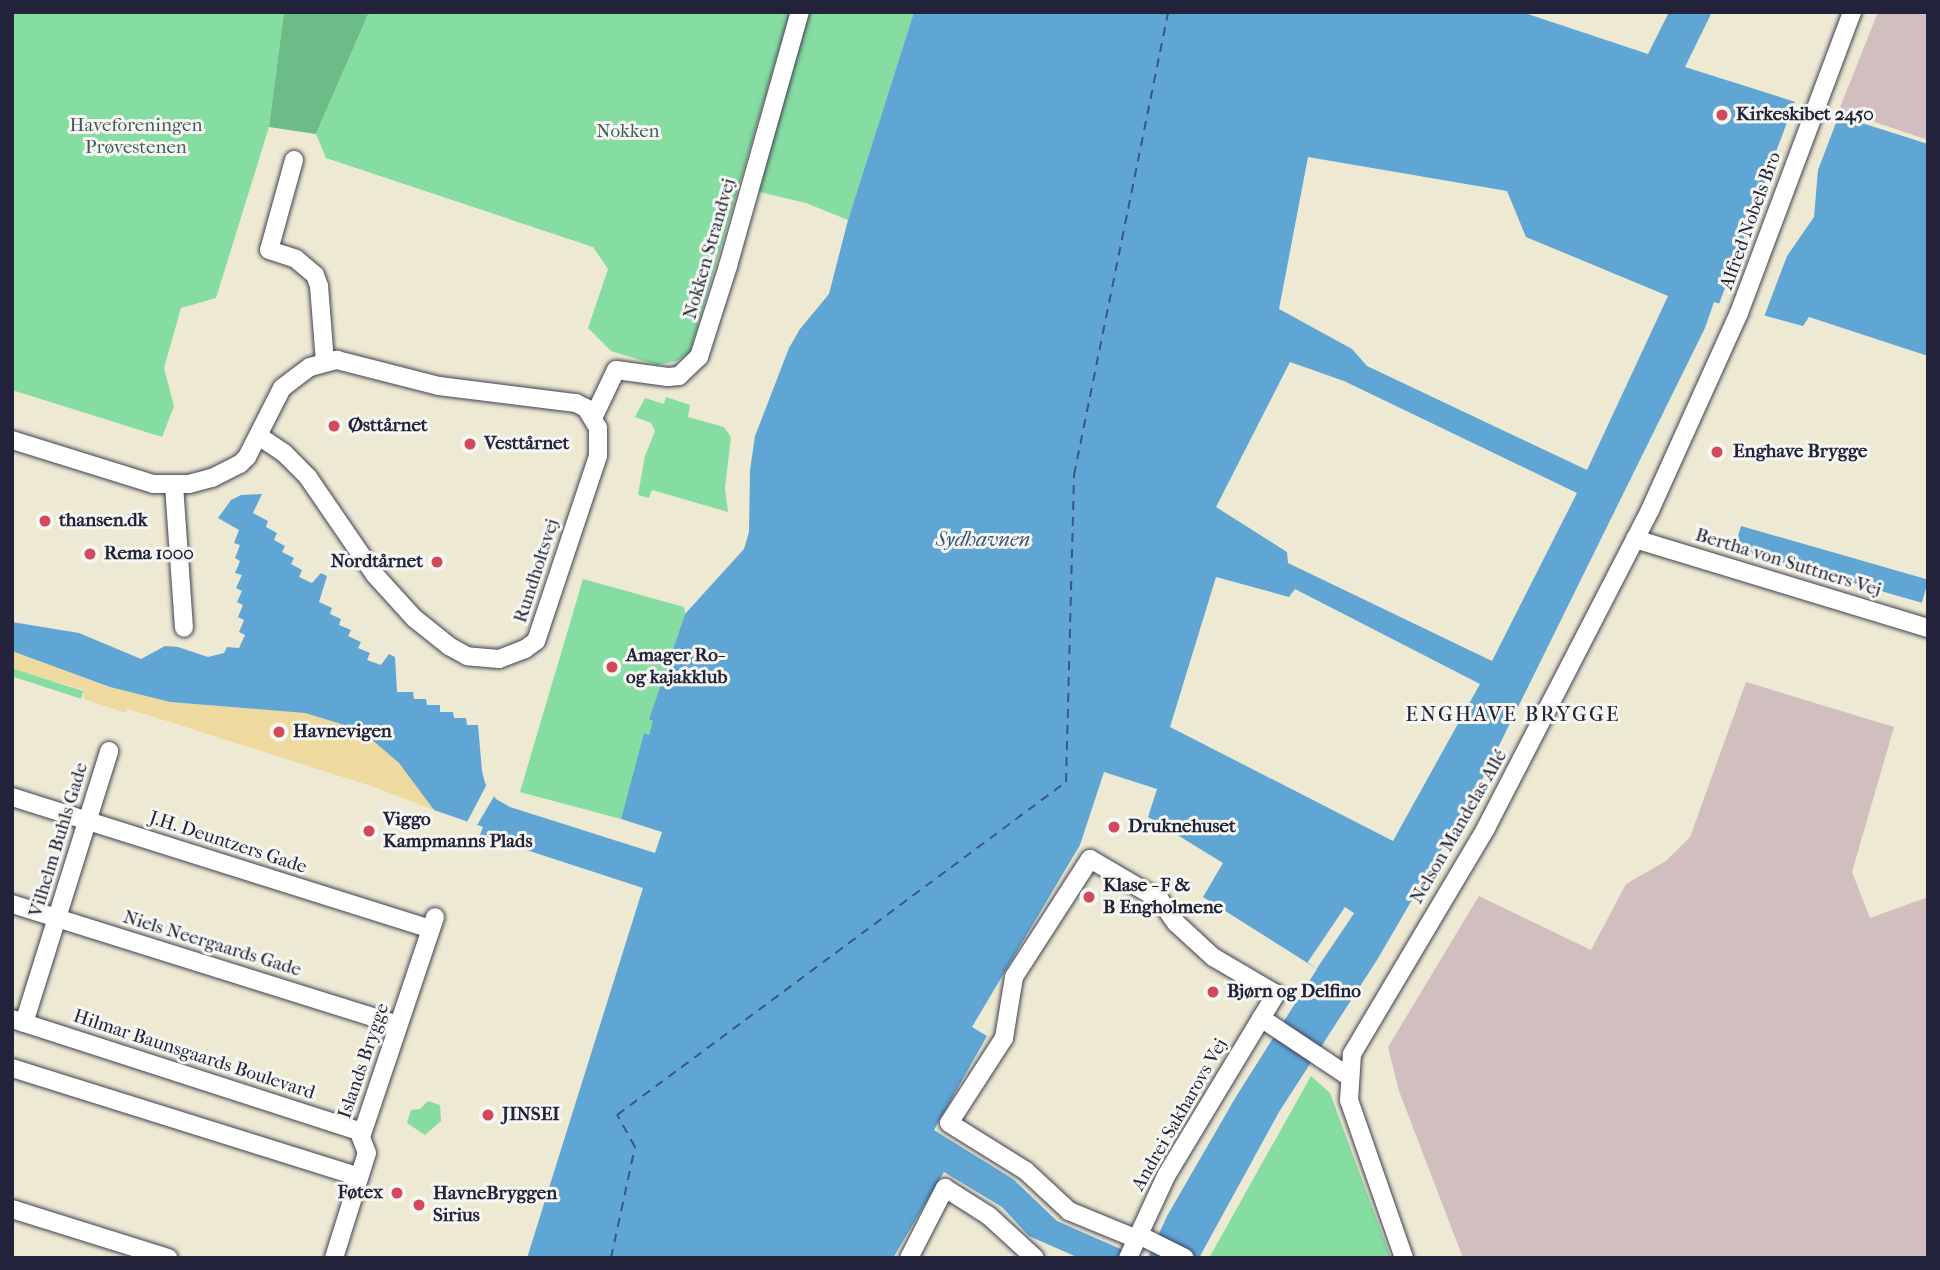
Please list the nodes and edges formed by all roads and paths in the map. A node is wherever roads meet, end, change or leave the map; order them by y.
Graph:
1 (800, 12) edge
2 (1852, 12) edge
3 (294, 160) dead end
4 (1740, 310) joint
5 (325, 362) junction
6 (593, 418) junction
7 (259, 436) junction
8 (12, 440) edge
9 (174, 485) junction
10 (1635, 538) junction
11 (184, 628) dead end
12 (1928, 628) edge
13 (109, 751) dead end
14 (12, 797) edge
15 (88, 821) junction
16 (12, 904) edge
17 (57, 918) junction
18 (433, 923) joint
19 (18, 1021) edge
20 (1268, 1023) junction
21 (399, 1025) junction
22 (12, 1068) edge
23 (1348, 1076) junction
24 (362, 1132) junction
25 (359, 1177) junction
26 (12, 1209) edge
27 (1138, 1245) edge
28 (168, 1258) edge
29 (334, 1258) edge
30 (909, 1258) edge
31 (1035, 1258) edge
32 (1185, 1258) edge
33 (1405, 1258) edge

1 - 6 street, Nokken Strandvej
2 - 4 street, Alfred Nobels Bro
3 - 5 street
4 - 10 street, Nelson Mandelas Allé
5 - 6 street
5 - 7 street
6 - 7 street, Rundholtsvej
7 - 9 street
8 - 9 street
9 - 11 street
10 - 12 street, Bertha von Suttners Vej
10 - 23 street, Nelson Mandelas Allé
13 - 15 street, Vilhelm Buhls Gade
14 - 15 street, J.H. Deuntzers Gade
15 - 17 street, Vilhelm Buhls Gade
15 - 18 street, J.H. Deuntzers Gade
16 - 17 street, Niels Neergaards Gade
17 - 19 street, Vilhelm Buhls Gade
17 - 21 street, Niels Neergaards Gade
18 - 21 street, Islands Brygge
19 - 24 street, Hilmar Baunsgaards Boulevard
20 - 23 street
20 - 27 street, Andrei Sakharovs Vej
20 - 27 street, Andrei Sakharovs Vej
21 - 24 street, Islands Brygge
22 - 25 street
23 - 33 street, Nelson Mandelas Allé
24 - 25 street, Islands Brygge
25 - 29 street, Islands Brygge
26 - 28 street
27 - 32 street
30 - 31 street

